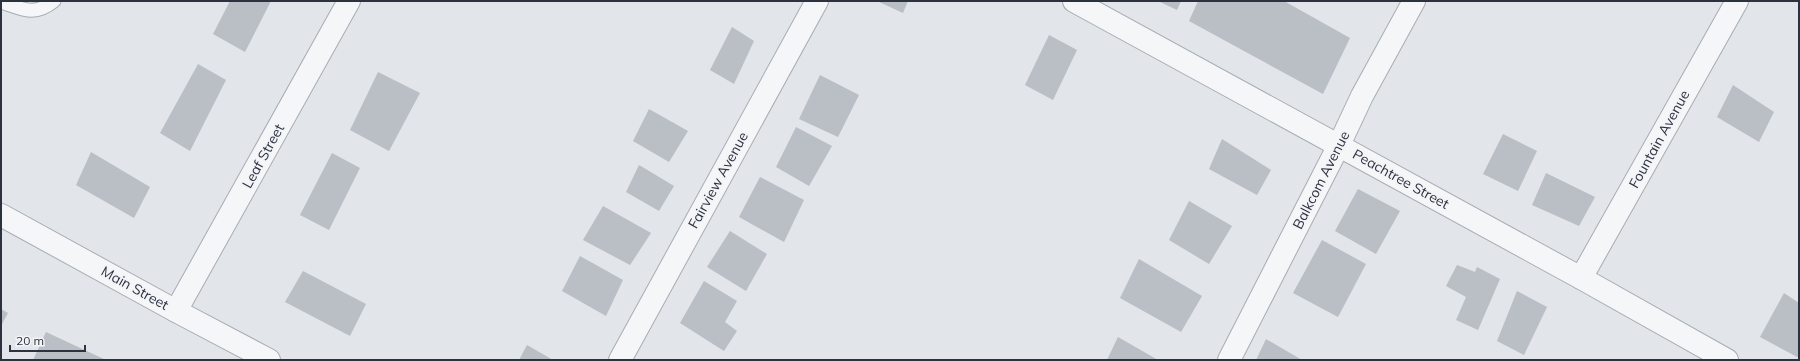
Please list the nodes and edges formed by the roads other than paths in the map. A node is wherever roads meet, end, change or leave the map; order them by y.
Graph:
1 (54, 1) edge
2 (349, 1) edge
3 (817, 1) edge
4 (1074, 1) edge
5 (1414, 1) edge
6 (1737, 1) edge
7 (1, 2) edge
8 (1339, 145) junction
9 (1, 215) edge
10 (1581, 278) junction
11 (176, 311) junction
12 (269, 360) edge
13 (620, 360) edge
14 (1229, 360) edge
15 (1728, 360) edge

1 - 7 lane
2 - 11 street, Leaf Street
3 - 13 street, Fairview Avenue
4 - 8 street, Peachtree Street
5 - 8 street, Balkcom Avenue
6 - 10 street, Fountain Avenue
8 - 10 street, Peachtree Street
8 - 14 street, Balkcom Avenue
9 - 11 street, Main Street
10 - 15 street, Peachtree Street
11 - 12 street, Main Street

